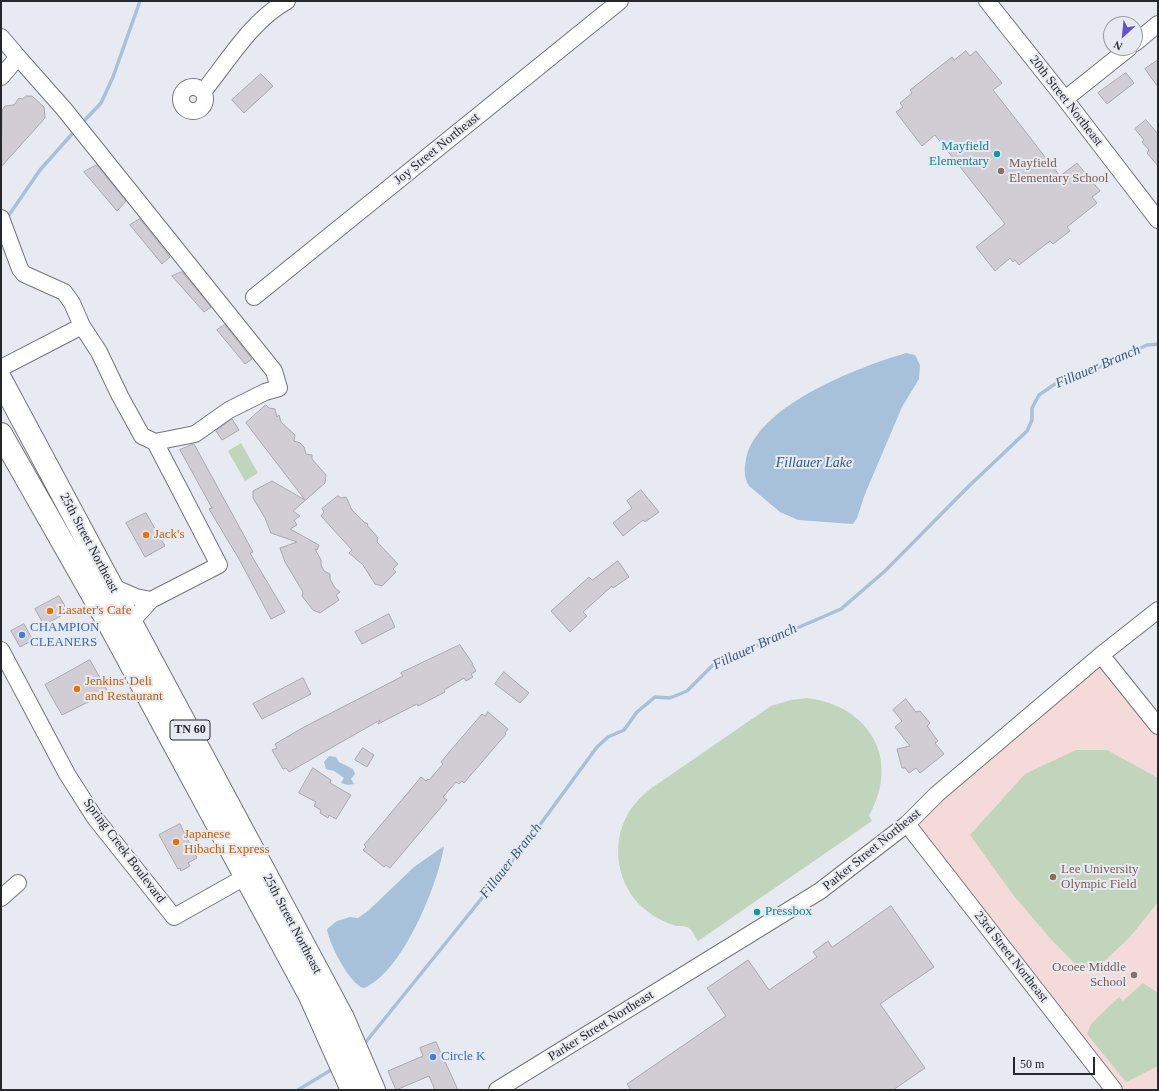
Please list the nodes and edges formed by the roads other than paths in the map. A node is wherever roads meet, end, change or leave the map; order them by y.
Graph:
1 (288, 1) edge
2 (620, 1) edge
3 (987, 1) edge
4 (1158, 24) edge
5 (1143, 36) edge
6 (1, 37) edge
7 (1119, 56) edge
8 (18, 57) junction
9 (1, 77) edge
10 (203, 92) dead end
11 (1065, 99) junction
12 (1, 218) edge
13 (1158, 220) edge
14 (254, 297) dead end
15 (82, 326) junction
16 (1, 368) edge
17 (1, 380) edge
18 (1, 434) edge
19 (155, 442) junction
20 (113, 587) junction
21 (151, 600) junction
22 (1158, 610) edge
23 (131, 622) junction
24 (1, 650) edge
25 (1101, 655) junction
26 (1158, 726) edge
27 (907, 824) junction
28 (245, 877) junction
29 (18, 882) dead end
30 (1, 898) edge
31 (352, 1090) edge
32 (374, 1090) edge
33 (497, 1090) edge
34 (1114, 1090) edge

1 - 10 street
2 - 14 street, Joy Street Northeast
3 - 11 street, 20th Street Northeast
4 - 5 street
6 - 8 street
7 - 11 street
8 - 9 street
8 - 19 street
11 - 13 street, 20th Street Northeast
12 - 15 street
15 - 16 street
15 - 19 street
17 - 20 highway, 25th Street Northeast / TN 60
18 - 28 highway, 25th Street Northeast / TN 60
19 - 21 street
20 - 21 street
20 - 23 highway, 25th Street Northeast / TN 60
21 - 23 street
22 - 25 street, Parker Street Northeast
23 - 32 highway, 25th Street Northeast / TN 60
24 - 28 street, Spring Creek Boulevard
25 - 26 street
25 - 27 street, Parker Street Northeast
27 - 33 street, Parker Street Northeast
27 - 34 street, 23rd Street Northeast
28 - 31 highway, 25th Street Northeast / TN 60
29 - 30 street

